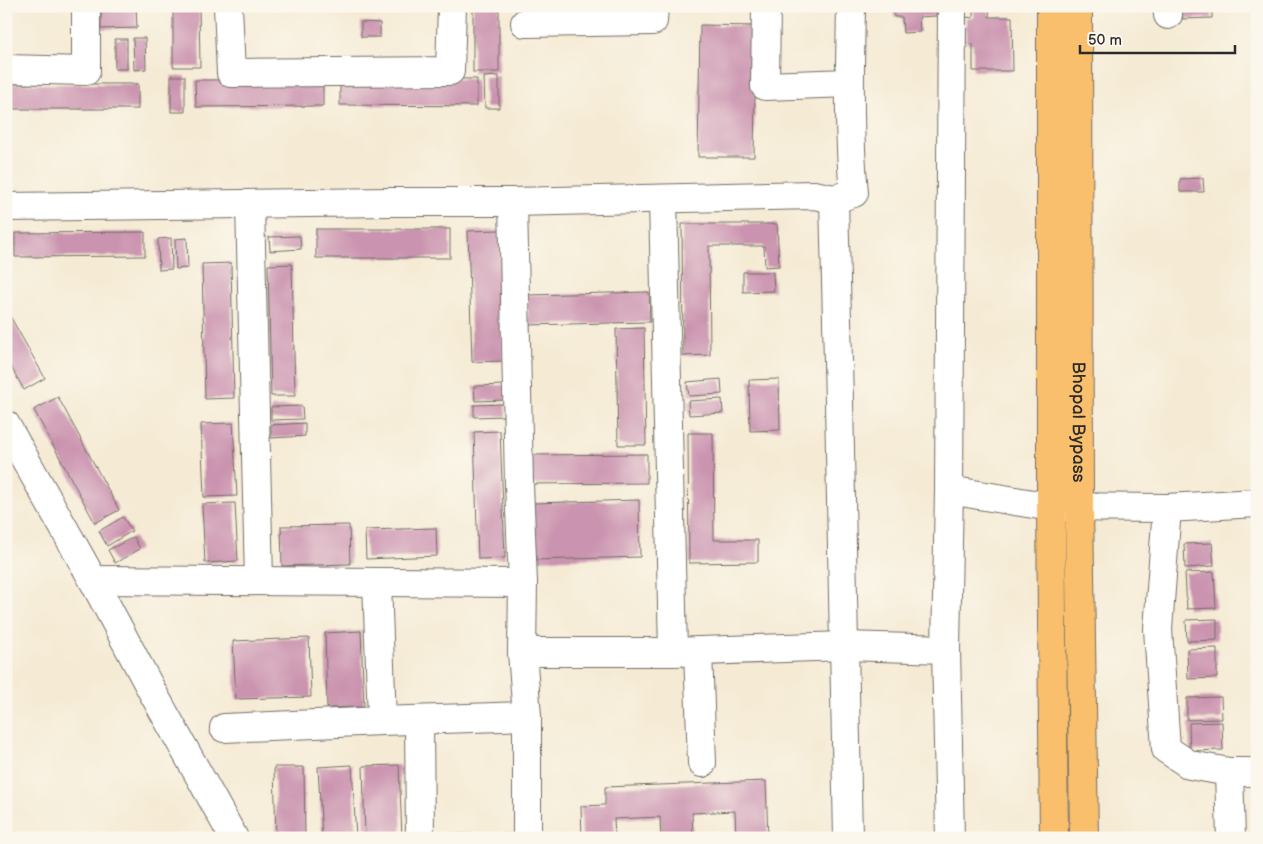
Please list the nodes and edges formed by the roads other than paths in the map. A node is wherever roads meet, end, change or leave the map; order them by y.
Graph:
1 (86, 6) edge
2 (228, 6) edge
3 (452, 6) edge
4 (654, 6) edge
5 (766, 6) edge
6 (851, 6) edge
7 (952, 6) edge
8 (1050, 6) edge
9 (1078, 6) edge
10 (525, 23) dead end
11 (6, 69) edge
12 (849, 83) junction
13 (663, 199) junction
14 (834, 199) junction
15 (513, 202) junction
16 (250, 204) junction
17 (6, 207) edge
18 (6, 425) edge
19 (949, 490) junction
20 (1257, 504) edge
21 (1051, 507) junction
22 (1079, 507) junction
23 (1167, 508) junction
24 (93, 580) junction
25 (259, 581) junction
26 (377, 582) junction
27 (523, 583) junction
28 (845, 646) junction
29 (946, 650) junction
30 (522, 652) junction
31 (685, 652) junction
32 (526, 716) junction
33 (419, 720) junction
34 (382, 721) junction
35 (224, 728) dead end
36 (702, 762) dead end
37 (1230, 772) junction
38 (1257, 772) edge
39 (234, 838) edge
40 (420, 838) edge
41 (527, 838) edge
42 (848, 838) edge
43 (950, 838) edge
44 (1054, 838) edge
45 (1084, 838) edge
46 (1231, 838) edge

1 - 11 street
2 - 3 street
4 - 10 street
5 - 12 street
6 - 12 street
7 - 19 street
8 - 21 main road, Bhopal Bypass
9 - 22 main road, Bhopal Bypass
12 - 14 street
13 - 14 street
13 - 15 street
13 - 31 street
14 - 28 street
15 - 16 street
15 - 27 street
16 - 17 street
16 - 25 street
18 - 24 street
19 - 21 street
19 - 29 street
20 - 23 street
21 - 22 street
21 - 44 main road, Bhopal Bypass
22 - 23 street
22 - 45 main road, Bhopal Bypass
23 - 37 street
24 - 25 street
24 - 39 street
25 - 26 street
26 - 27 street
26 - 34 street
27 - 30 street
28 - 29 street
28 - 31 street
28 - 42 street
29 - 43 street
30 - 31 street
30 - 32 street
31 - 36 street
32 - 33 street
32 - 41 street
33 - 34 street
33 - 40 street
34 - 35 street
37 - 38 street
37 - 46 street

